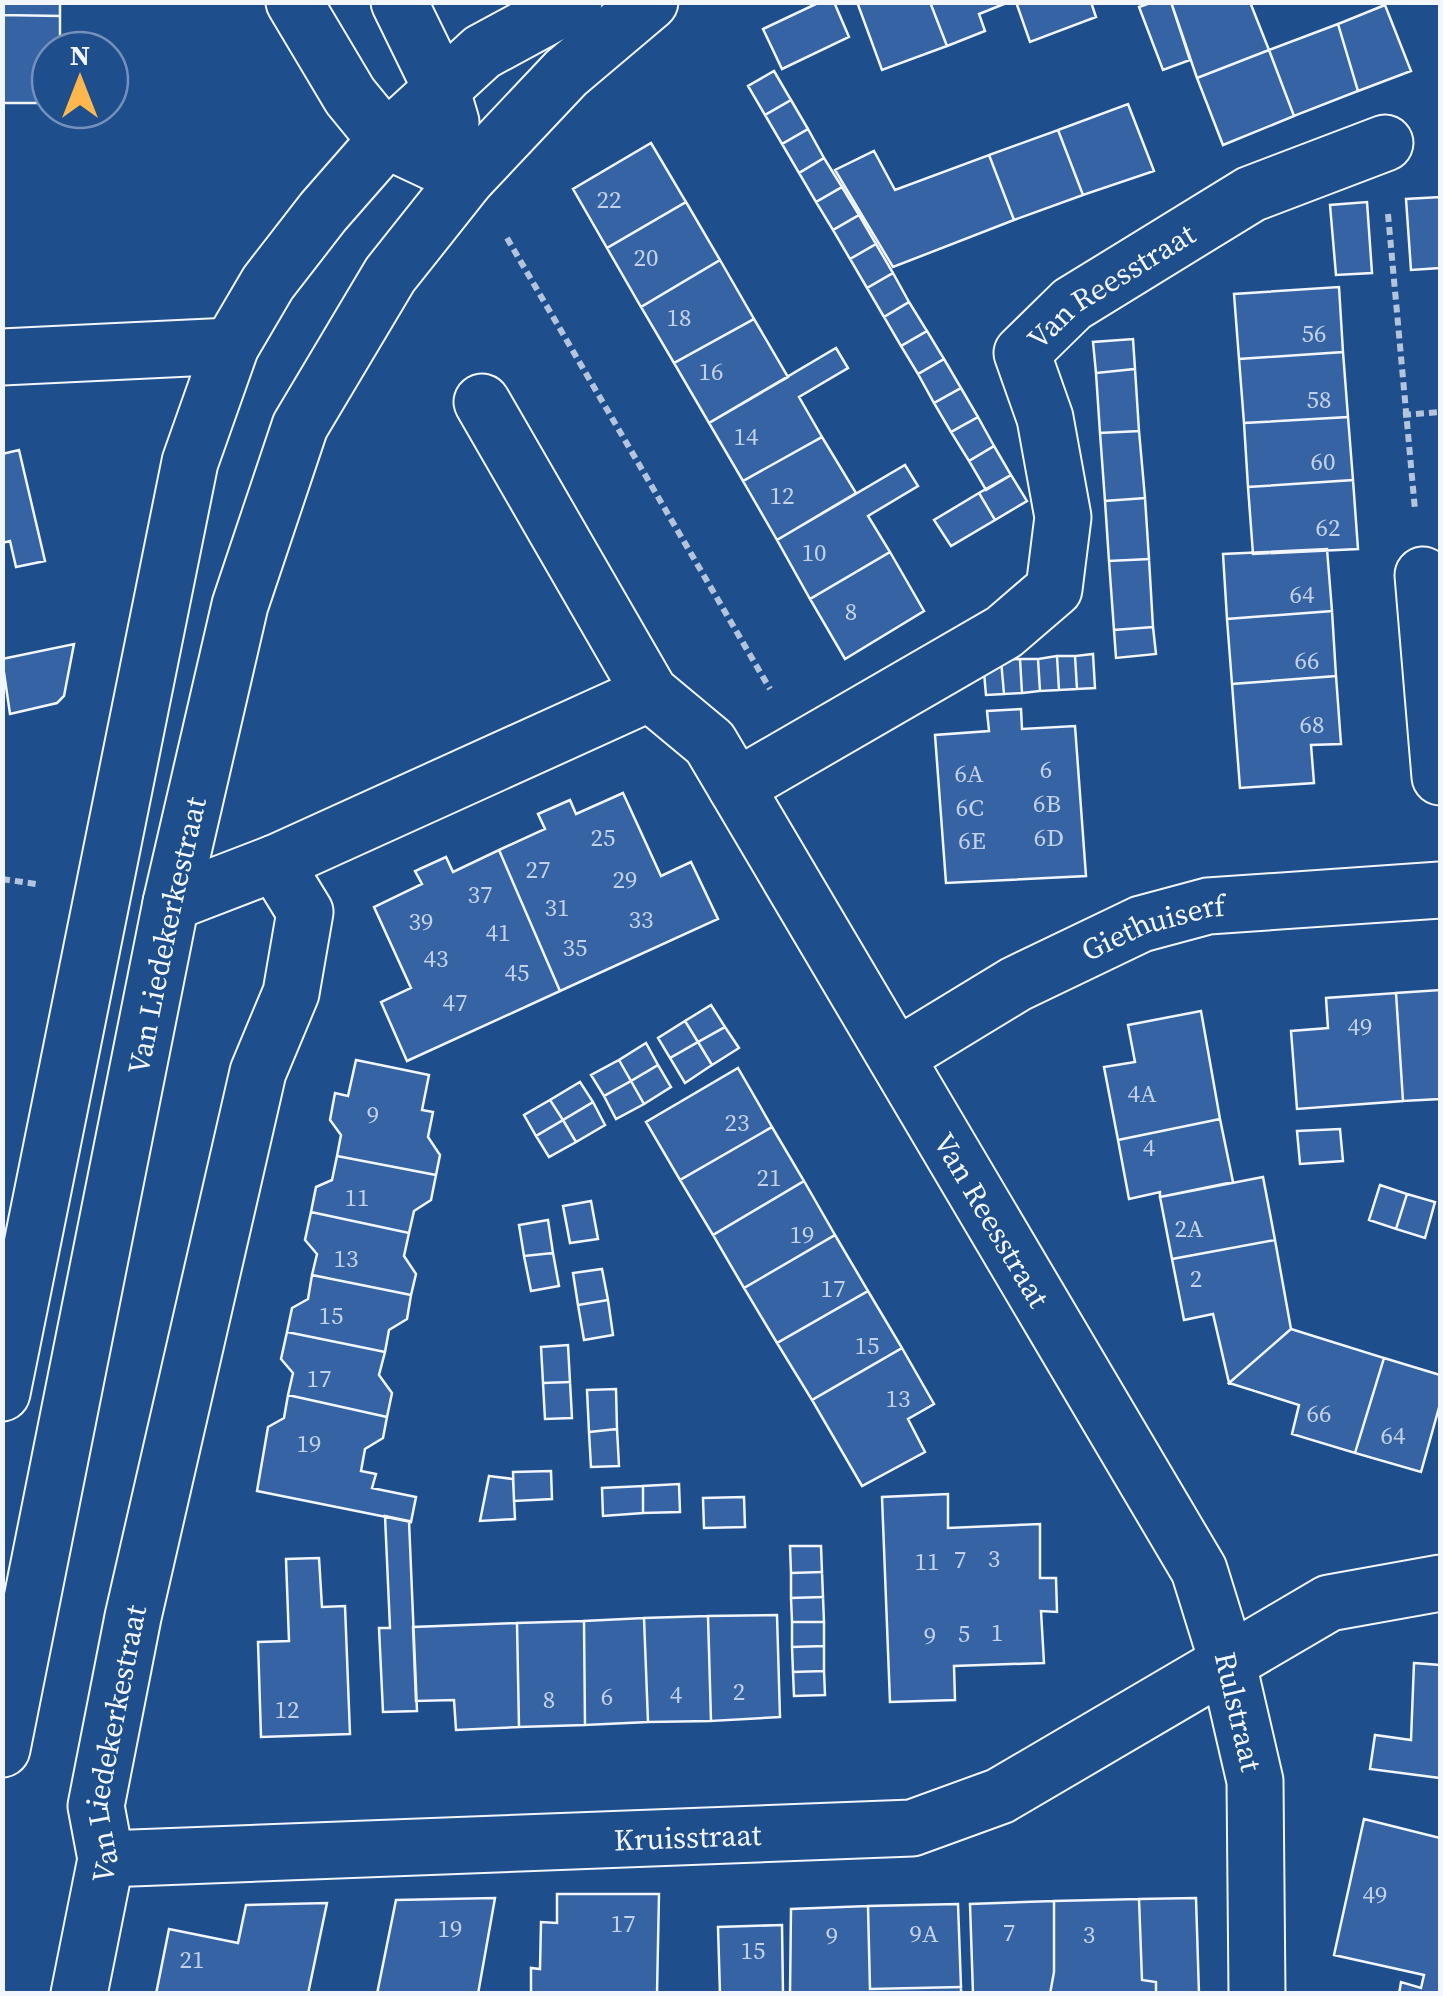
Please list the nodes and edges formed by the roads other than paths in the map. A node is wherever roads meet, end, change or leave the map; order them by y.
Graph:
1 (294, 2) edge
2 (399, 2) edge
3 (574, 2) edge
4 (650, 2) edge
5 (441, 88) junction
6 (386, 140) junction
7 (1385, 143) road end
8 (468, 178) junction
9 (230, 346) junction
10 (22, 358) edge
11 (482, 402) dead end
12 (1423, 575) road end
13 (650, 692) junction
14 (1440, 777) edge
15 (736, 786) junction
16 (275, 863) junction
17 (1440, 890) edge
18 (170, 903) junction
19 (896, 1057) junction
20 (2, 1393) edge
21 (1440, 1583) edge
22 (1227, 1660) junction
23 (2, 1748) edge
24 (106, 1859) junction
25 (79, 1994) edge
26 (1257, 1994) edge

1 - 6 street
2 - 5 street
3 - 5 street
4 - 8 street, Van Liedekerkestraat
5 - 6 street
5 - 8 street
6 - 8 street
6 - 9 street
7 - 15 street, Van Reesstraat
8 - 18 street, Van Liedekerkestraat
9 - 10 street
9 - 20 street
11 - 13 street, Van Reesstraat
12 - 14 street
13 - 15 street, Van Reesstraat
13 - 16 street
15 - 19 street, Van Reesstraat
16 - 18 street
16 - 24 street, Van Liedekerkestraat
17 - 19 street, Giethuiserf
18 - 23 street, Van Liedekerkestraat
19 - 22 street, Van Reesstraat
21 - 22 street, Rulstraat
22 - 24 street, Kruisstraat
22 - 26 street, Rulstraat
24 - 25 street, Van Liedekerkestraat

